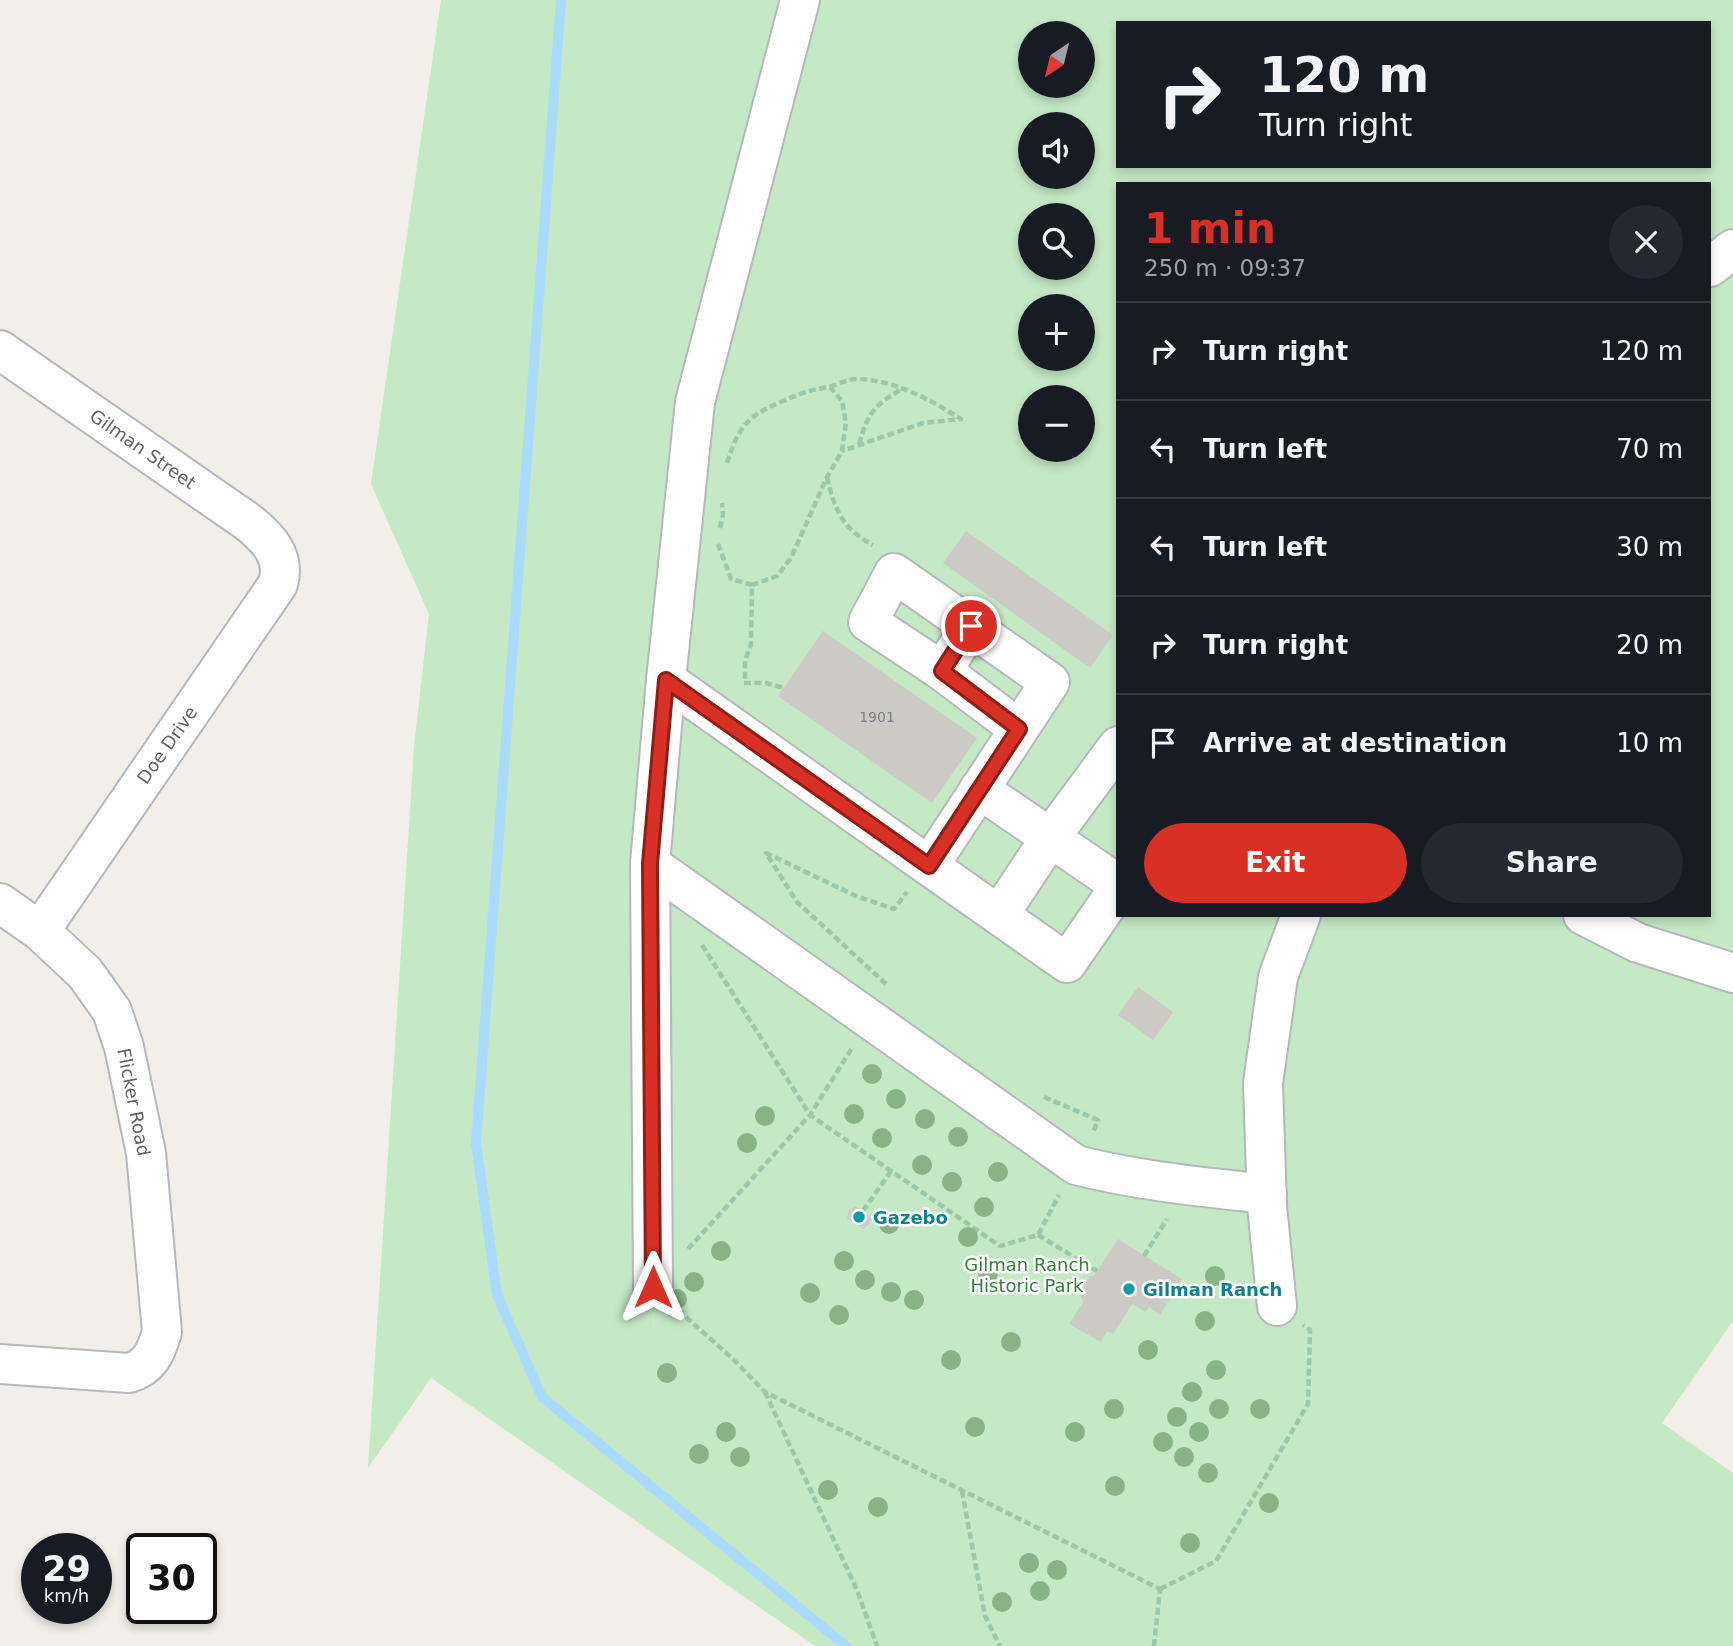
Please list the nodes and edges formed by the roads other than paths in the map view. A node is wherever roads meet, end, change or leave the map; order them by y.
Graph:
1 (800, 0) edge
2 (1733, 249) edge
3 (1711, 266) edge
4 (0, 350) edge
5 (278, 556) joint
6 (971, 626) junction
7 (942, 671) junction
8 (666, 680) junction
9 (1019, 729) junction
10 (1116, 749) edge
11 (979, 789) junction
12 (1050, 838) junction
13 (650, 864) junction
14 (920, 876) junction
15 (1116, 885) edge
16 (1116, 889) edge
17 (0, 903) edge
18 (999, 915) junction
19 (1300, 917) edge
20 (1588, 917) edge
21 (40, 931) junction
22 (1733, 974) edge
23 (1267, 1194) junction
24 (653, 1287) road end
25 (1277, 1306) road end
26 (0, 1364) edge

1 - 8 street
2 - 3 street
4 - 5 street, Gilman Street
5 - 21 street, Doe Drive
6 - 7 street
6 - 7 street
6 - 9 street
7 - 9 street
8 - 13 street
8 - 14 street
9 - 11 street
10 - 12 street
11 - 12 street
11 - 14 street
12 - 15 street
12 - 18 street
13 - 23 street
13 - 24 street
14 - 18 street
16 - 18 street
17 - 21 street, Flicker Road
19 - 23 street
20 - 22 street
21 - 26 street, Flicker Road
23 - 25 street

